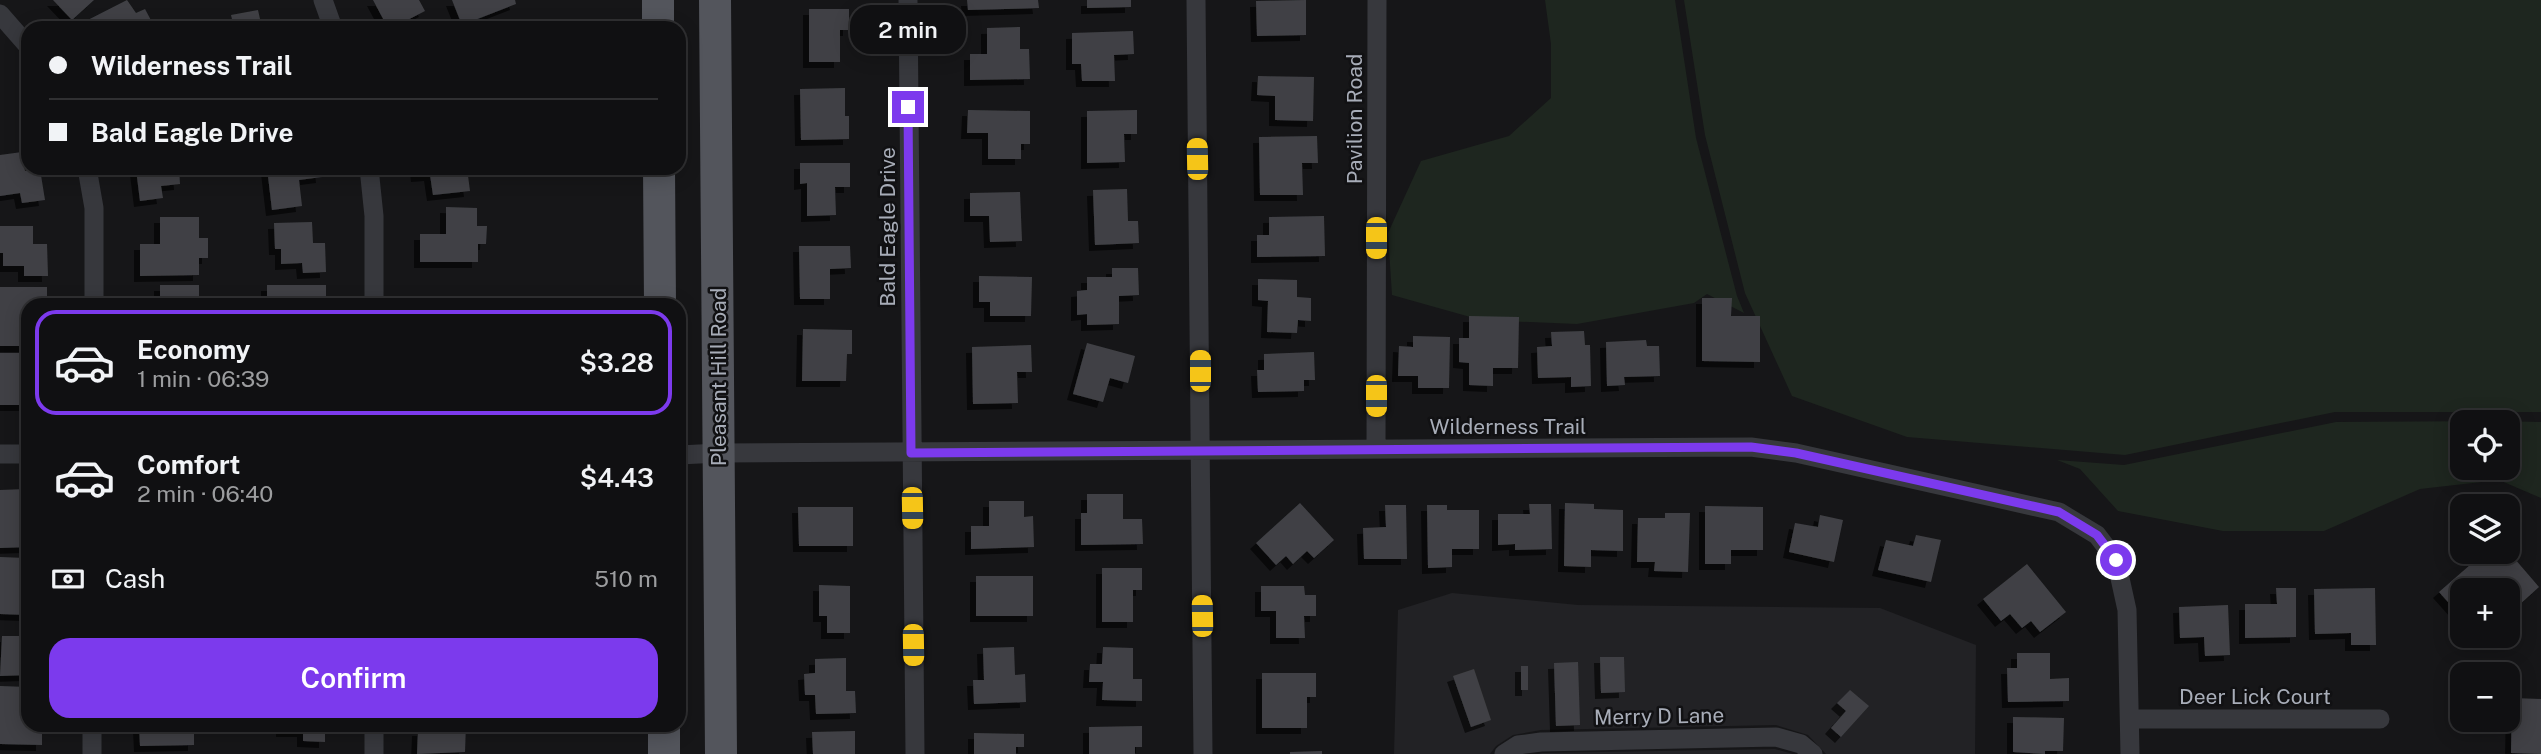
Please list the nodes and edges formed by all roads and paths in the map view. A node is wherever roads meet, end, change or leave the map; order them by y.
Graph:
1 (323, 0) edge
2 (658, 0) edge
3 (715, 0) edge
4 (908, 0) edge
5 (1196, 0) edge
6 (1377, 0) edge
7 (0, 14) edge
8 (330, 21) edge
9 (658, 21) edge
10 (21, 38) edge
11 (88, 175) edge
12 (370, 175) edge
13 (659, 175) edge
14 (94, 298) edge
15 (374, 298) edge
16 (660, 298) edge
17 (1376, 449) junction
18 (1200, 450) junction
19 (719, 453) junction
20 (911, 453) junction
21 (0, 454) edge
22 (21, 454) edge
23 (686, 455) edge
24 (2130, 719) junction
25 (2379, 719) dead end
26 (92, 732) edge
27 (374, 732) edge
28 (664, 732) edge
29 (92, 754) edge
30 (374, 754) edge
31 (664, 754) edge
32 (722, 754) edge
33 (915, 754) edge
34 (1203, 754) edge
35 (1504, 754) edge
36 (1813, 754) edge
37 (2130, 754) edge

1 - 8 street
2 - 9 main road
3 - 19 main road, Pleasant Hill Road
4 - 20 street, Bald Eagle Drive
5 - 18 street
6 - 17 street, Pavilion Road
7 - 10 street
11 - 14 street
12 - 15 street
13 - 16 main road
17 - 18 street, Wilderness Trail
17 - 24 street, Wilderness Trail
18 - 20 street, Wilderness Trail
18 - 34 street
19 - 20 street, Wilderness Trail
19 - 23 street, Wilderness Trail
19 - 32 main road, Pleasant Hill Road
20 - 33 street, Bald Eagle Drive
21 - 22 street
24 - 25 street, Deer Lick Court
24 - 37 street, Wilderness Trail
26 - 29 street
27 - 30 street
28 - 31 main road
35 - 36 street, Merry D Lane

